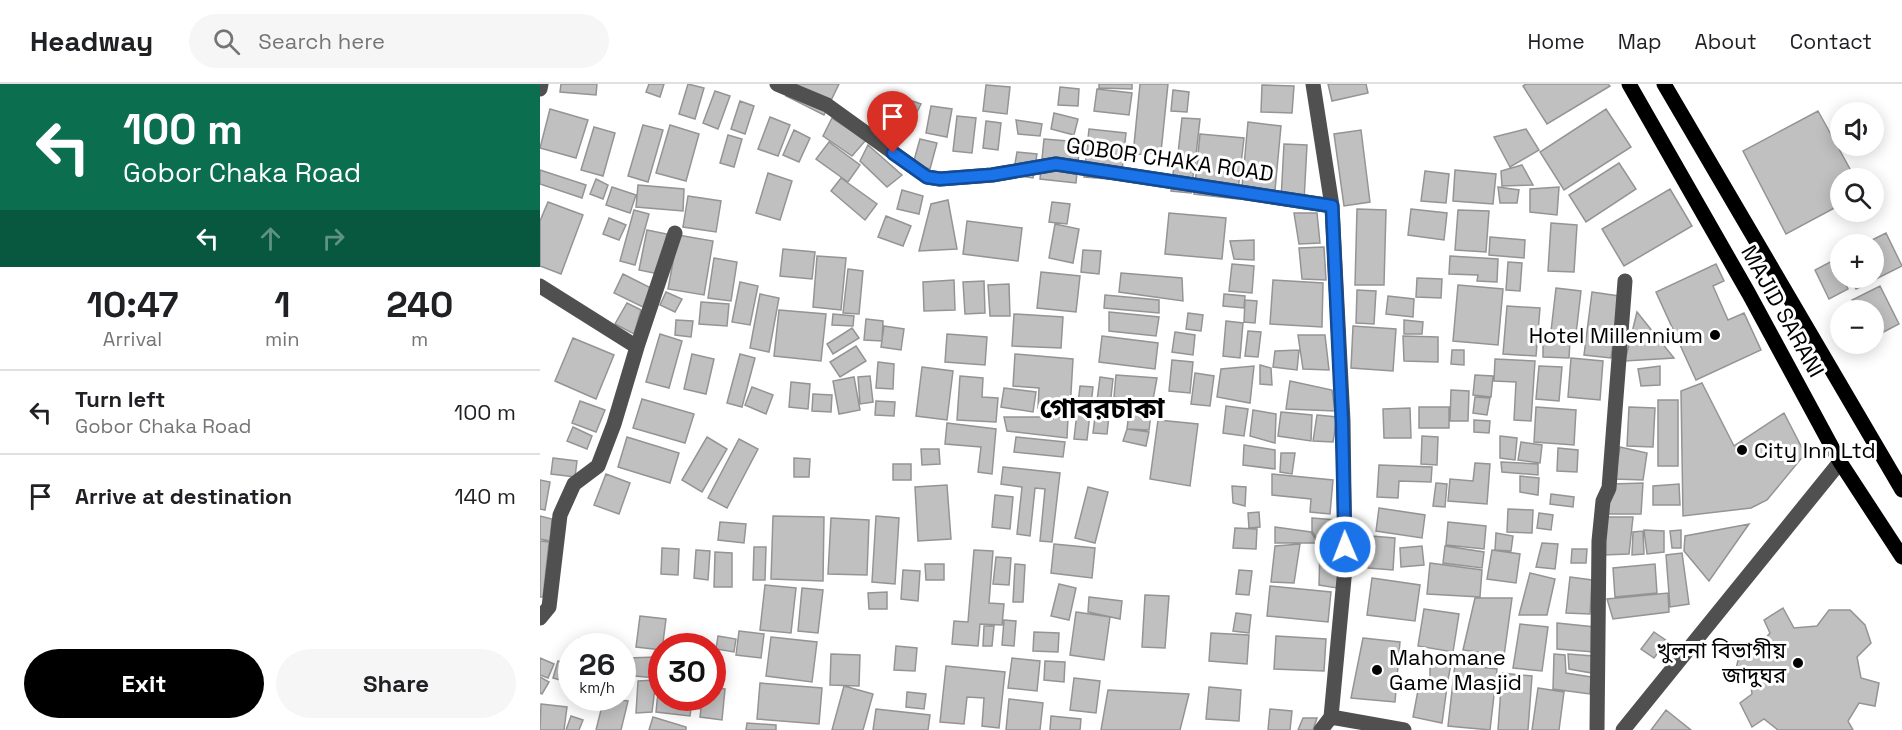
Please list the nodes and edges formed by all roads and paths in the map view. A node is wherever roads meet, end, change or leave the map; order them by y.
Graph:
1 (542, 84) edge
2 (777, 84) edge
3 (1313, 84) edge
4 (1629, 84) edge
5 (1664, 84) edge
6 (540, 88) edge
7 (1332, 206) junction
8 (675, 233) dead end
9 (1625, 281) dead end
10 (540, 286) edge
11 (637, 347) junction
12 (1840, 462) junction
13 (1902, 490) edge
14 (1902, 557) edge
15 (540, 618) edge
16 (1331, 717) junction
17 (1321, 730) edge
18 (1404, 730) edge
19 (1597, 730) edge
20 (1623, 730) edge

1 - 6 street
2 - 7 street, GOBOR CHAKA ROAD
3 - 7 street
4 - 12 main road, MAJID SARANI
5 - 13 main road, MAJID SARANI
7 - 16 street
8 - 11 street
9 - 19 street
10 - 11 street
11 - 15 street
12 - 14 main road, MAJID SARANI
12 - 20 street
16 - 17 street
16 - 18 street

